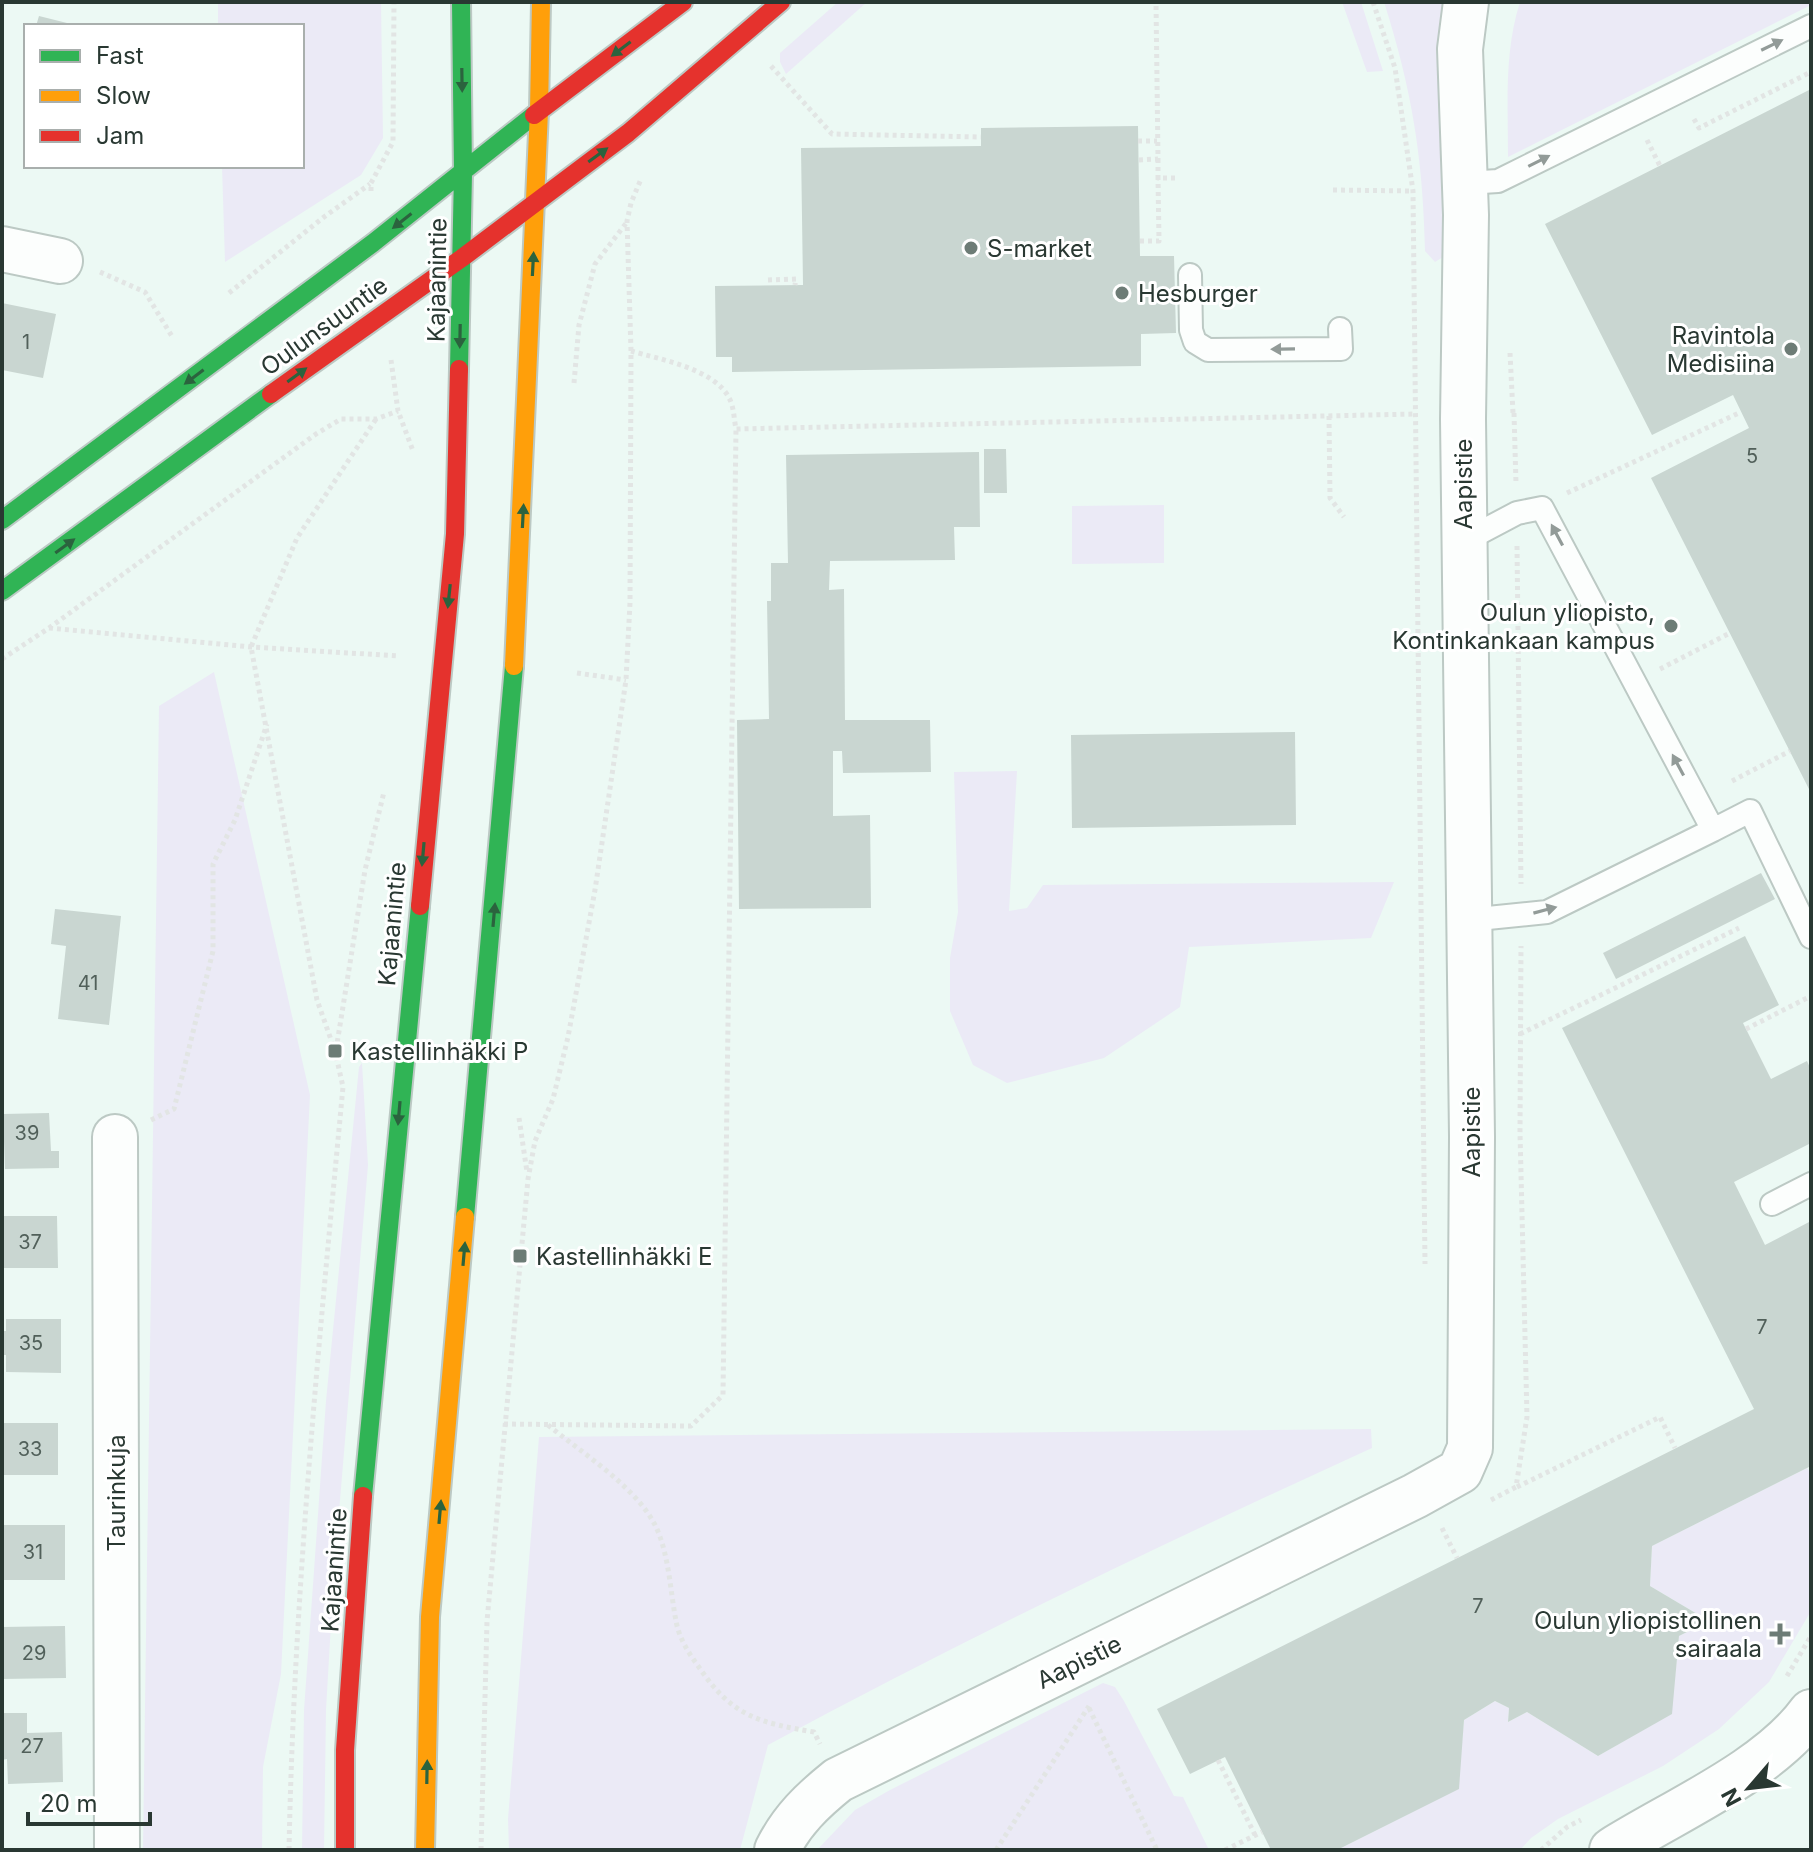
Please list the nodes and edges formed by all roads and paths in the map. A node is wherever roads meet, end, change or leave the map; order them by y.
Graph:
1 (394, 2) edge
2 (461, 2) edge
3 (541, 2) edge
4 (683, 2) edge
5 (781, 2) edge
6 (1156, 2) edge
7 (1373, 2) edge
8 (1466, 2) edge
9 (1811, 26) edge
10 (770, 64) dead end
11 (539, 111) junction
12 (981, 137) dead end
13 (1138, 141) dead end
14 (1158, 141) junction
15 (1158, 159) junction
16 (1139, 160) dead end
17 (463, 173) junction
18 (1158, 178) junction
19 (1176, 178) dead end
20 (638, 183) dead end
21 (1466, 183) junction
22 (1333, 190) dead end
23 (1413, 191) junction
24 (535, 201) junction
25 (1140, 241) dead end
26 (373, 243) junction
27 (2, 249) edge
28 (462, 258) junction
29 (60, 261) joint
30 (1190, 275) dead end
31 (768, 280) dead end
32 (795, 285) dead end
33 (384, 312) junction
34 (1340, 329) dead end
35 (173, 338) dead end
36 (631, 351) junction
37 (398, 411) junction
38 (1741, 412) dead end
39 (1514, 413) dead end
40 (1414, 414) junction
41 (1329, 416) junction
42 (376, 419) junction
43 (1463, 419) junction
44 (736, 429) junction
45 (416, 461) dead end
46 (1542, 508) junction
47 (1517, 513) junction
48 (1344, 517) dead end
49 (2, 520) edge
50 (1464, 541) junction
51 (2, 591) edge
52 (49, 628) junction
53 (1730, 633) dead end
54 (251, 647) junction
55 (399, 656) dead end
56 (2, 659) edge
57 (1664, 667) dead end
58 (577, 673) dead end
59 (626, 680) junction
60 (267, 723) junction
61 (1790, 751) dead end
62 (387, 780) dead end
63 (1728, 784) dead end
64 (1713, 830) junction
65 (1522, 915) junction
66 (1468, 920) junction
67 (1739, 928) dead end
68 (1811, 937) edge
69 (1811, 996) edge
70 (1587, 1004) junction
71 (1592, 1013) dead end
72 (1746, 1029) dead end
73 (1520, 1034) junction
74 (335, 1051) junction
75 (115, 1137) joint
76 (1811, 1184) edge
77 (1772, 1204) dead end
78 (1425, 1274) dead end
79 (504, 1424) junction
80 (547, 1424) junction
81 (1675, 1448) dead end
82 (1516, 1487) junction
83 (1479, 1507) dead end
84 (1454, 1520) dead end
85 (1442, 1527) junction
86 (1428, 1534) dead end
87 (1457, 1558) dead end
88 (1811, 1636) edge
89 (1786, 1676) dead end
90 (1097, 1697) dead end
91 (1089, 1707) junction
92 (1811, 1712) edge
93 (1218, 1760) dead end
94 (838, 1780) junction
95 (1602, 1832) edge
96 (117, 1850) edge
97 (289, 1850) edge
98 (345, 1850) edge
99 (425, 1850) edge
100 (481, 1850) edge
101 (777, 1850) edge
102 (996, 1850) edge
103 (1157, 1850) edge
104 (1225, 1850) edge
105 (1541, 1850) edge

1 - 26 path
2 -> 17 main road, Kajaanintie
3 - 11 main road
4 -> 11 main road, Oulunsuuntie
24 -> 5 main road, Oulunsuuntie
6 - 14 path
7 - 23 path
8 - 21 street, Aapistie
21 -> 9 lane
10 - 12 path
11 - 17 main road, Oulunsuuntie
11 - 24 main road
13 - 14 path
14 - 15 path
15 - 16 path
15 - 18 path
17 -> 26 main road, Oulunsuuntie
17 - 28 main road, Kajaanintie
18 - 19 path
18 - 25 path
20 - 36 path
21 - 43 street, Aapistie
22 - 23 path
23 - 40 path
24 - 28 main road, Oulunsuuntie
99 -> 24 main road
26 -> 49 main road, Oulunsuuntie
27 - 29 street
28 - 33 main road, Oulunsuuntie
28 -> 98 main road, Kajaanintie
29 - 35 path
34 -> 30 lane
31 - 32 path
33 - 37 path
51 -> 33 main road, Oulunsuuntie
36 - 44 path
36 - 59 path
37 - 42 path
37 - 45 path
38 - 46 path
39 - 47 path
40 - 41 path
40 - 43 path
40 - 78 path
41 - 44 path
41 - 48 path
42 - 52 path
42 - 54 path
43 - 50 street, Aapistie
44 - 80 path
46 - 47 lane
64 -> 46 lane
47 - 50 lane
47 - 65 path
50 - 66 street, Aapistie
52 - 54 path
52 - 56 path
53 - 57 path
54 - 55 path
54 - 60 path
58 - 59 path
59 - 79 path
60 - 74 path
60 - 75 path
61 - 63 path
62 - 74 path
65 -> 64 lane
64 - 68 lane
65 - 66 lane
65 - 73 path
66 - 94 street, Aapistie
67 - 70 path
69 - 72 path
70 - 71 path
70 - 73 path
73 - 82 path
74 - 97 path
75 - 96 street, Taurinkuja
76 - 77 lane
79 - 80 path
79 - 100 path
80 - 94 path
81 - 82 path
82 - 83 path
84 - 85 path
85 - 86 path
85 - 87 path
88 - 89 path
90 - 91 path
91 - 102 path
91 - 103 path
92 - 95 street
93 - 104 path
94 - 101 street, Aapistie
95 - 105 path

